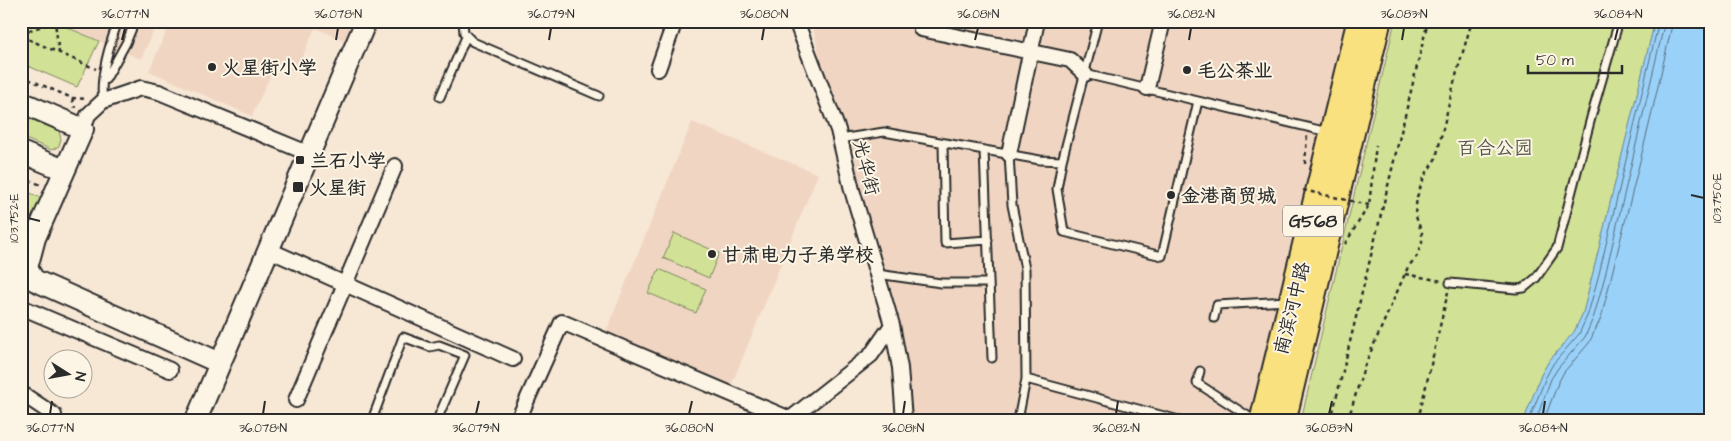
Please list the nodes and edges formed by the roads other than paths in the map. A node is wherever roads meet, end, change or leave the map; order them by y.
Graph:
1 (118, 21) edge
2 (135, 21) edge
3 (366, 21) edge
4 (463, 21) edge
5 (675, 21) edge
6 (796, 21) edge
7 (1037, 21) edge
8 (1098, 21) edge
9 (1163, 21) edge
10 (1360, 21) edge
11 (1378, 21) edge
12 (1619, 21) edge
13 (921, 29) dead end
14 (466, 37) junction
15 (1031, 52) junction
16 (658, 69) dead end
17 (1085, 74) junction
18 (1146, 88) junction
19 (102, 95) junction
20 (599, 96) dead end
21 (440, 97) dead end
22 (1198, 101) junction
23 (21, 102) edge
24 (83, 129) junction
25 (1333, 133) junction
26 (840, 139) junction
27 (943, 143) junction
28 (984, 150) junction
29 (21, 152) edge
30 (310, 154) junction
31 (1009, 154) junction
32 (1062, 161) junction
33 (395, 166) dead end
34 (64, 170) junction
35 (988, 240) junction
36 (269, 250) junction
37 (877, 274) junction
38 (990, 283) junction
39 (1450, 283) road end
40 (345, 284) junction
41 (1293, 301) junction
42 (21, 307) edge
43 (1214, 318) dead end
44 (892, 325) junction
45 (992, 358) dead end
46 (513, 359) dead end
47 (220, 363) junction
48 (170, 370) dead end
49 (1200, 371) dead end
50 (1026, 379) junction
51 (21, 393) edge
52 (296, 400) dead end
53 (51, 420) edge
54 (196, 420) edge
55 (372, 420) edge
56 (437, 420) edge
57 (518, 420) edge
58 (789, 420) edge
59 (904, 420) edge
60 (1018, 420) edge
61 (1179, 420) edge
62 (1254, 420) edge
63 (1263, 420) edge
64 (1283, 420) edge

1 - 19 lane
2 - 19 lane
3 - 30 street
4 - 14 lane
5 - 16 street
6 - 26 street, 光华街
7 - 15 street
8 - 17 lane
9 - 18 street
10 - 25 highway, 南滨河中路 / G568
11 - 64 highway, 南滨河中路 / G568
12 - 39 lane
13 - 15 street
14 - 20 lane
14 - 21 lane
15 - 17 street
15 - 31 street
17 - 18 lane
17 - 32 lane
18 - 22 lane
19 - 24 street
19 - 30 street
22 - 25 lane
22 - 32 lane
23 - 24 street
24 - 34 street
25 - 41 highway, 南滨河中路 / G568
26 - 27 lane
26 - 37 street, 光华街
27 - 28 lane
27 - 35 lane
28 - 31 lane
28 - 35 lane
29 - 34 street
30 - 36 street
31 - 32 lane
31 - 50 lane
33 - 40 street
34 - 47 street
35 - 38 lane
36 - 40 street
36 - 47 street
37 - 38 lane
37 - 44 street, 光华街
38 - 45 lane
40 - 46 street
40 - 52 street
41 - 43 lane
41 - 63 highway, 南滨河中路 / G568
42 - 48 street
44 - 58 street
44 - 59 street, 光华街
47 - 54 street
49 - 62 lane
50 - 60 lane
50 - 61 lane
51 - 53 street
55 - 56 lane
57 - 58 street

